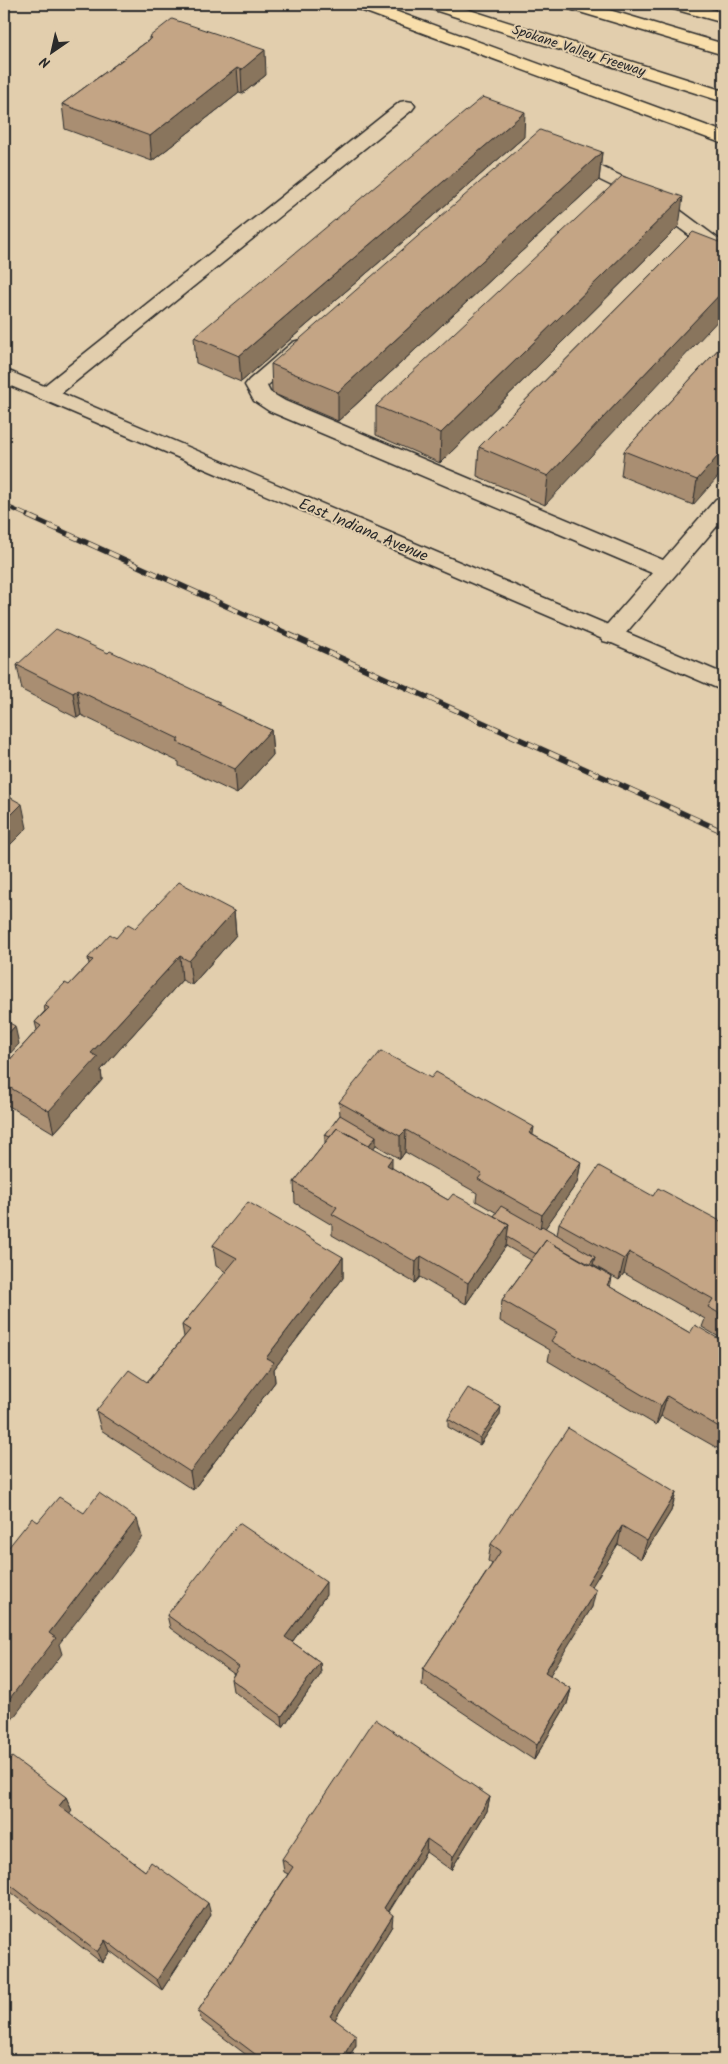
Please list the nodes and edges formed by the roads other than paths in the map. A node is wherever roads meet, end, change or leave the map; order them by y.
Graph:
1 (361, 4) edge
2 (434, 4) edge
3 (572, 4) edge
4 (676, 4) edge
5 (724, 18) edge
6 (724, 50) edge
7 (724, 97) edge
8 (406, 106) dead end
9 (724, 138) edge
10 (548, 147) edge
11 (724, 252) edge
12 (315, 333) edge
13 (4, 375) edge
14 (47, 394) junction
15 (724, 504) edge
16 (667, 570) junction
17 (611, 635) junction
18 (724, 683) edge

1 - 9 highway
2 - 7 highway, Spokane Valley Freeway
3 - 6 highway
4 - 5 highway
8 - 14 main road
10 - 11 main road
12 - 16 main road
13 - 14 main road, East Indiana Avenue
14 - 17 main road, East Indiana Avenue
15 - 16 main road
16 - 17 main road
17 - 18 main road, East Indiana Avenue

